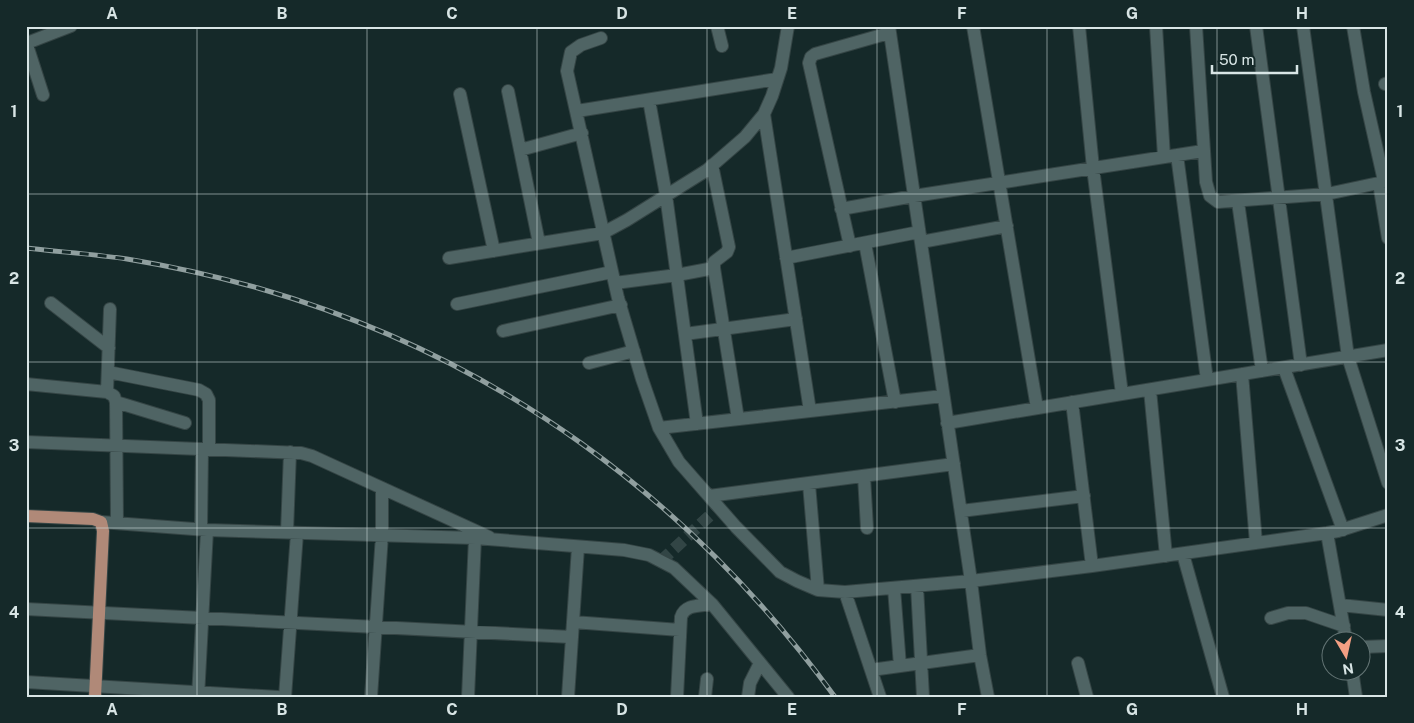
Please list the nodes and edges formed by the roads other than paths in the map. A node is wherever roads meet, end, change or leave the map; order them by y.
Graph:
1 (71, 26) edge
2 (717, 26) edge
3 (788, 26) edge
4 (973, 26) edge
5 (1079, 26) edge
6 (1156, 26) edge
7 (1196, 26) edge
8 (1256, 26) edge
9 (1303, 26) edge
10 (1353, 26) edge
11 (889, 30) edge
12 (601, 38) dead end
13 (26, 42) edge
14 (722, 46) dead end
15 (778, 79) junction
16 (508, 91) dead end
17 (460, 94) dead end
18 (43, 95) dead end
19 (649, 100) junction
20 (577, 111) junction
21 (764, 114) junction
22 (582, 133) junction
23 (520, 150) junction
24 (1203, 150) junction
25 (1178, 154) junction
26 (1164, 157) junction
27 (712, 165) junction
28 (1093, 168) junction
29 (1000, 182) junction
30 (1384, 182) edge
31 (1327, 194) junction
32 (666, 196) junction
33 (914, 196) junction
34 (1279, 198) junction
35 (1238, 202) junction
36 (841, 209) junction
37 (1007, 226) junction
38 (603, 233) junction
39 (920, 237) junction
40 (1388, 238) edge
41 (539, 243) junction
42 (865, 243) junction
43 (850, 246) junction
44 (494, 251) junction
45 (449, 258) dead end
46 (786, 258) junction
47 (714, 268) junction
48 (677, 275) junction
49 (613, 277) junction
50 (51, 303) dead end
51 (457, 304) dead end
52 (620, 305) junction
53 (110, 309) dead end
54 (796, 319) junction
55 (725, 329) junction
56 (503, 331) dead end
57 (685, 334) junction
58 (109, 348) junction
59 (1388, 350) edge
60 (634, 351) junction
61 (1348, 357) junction
62 (590, 363) dead end
63 (1301, 365) junction
64 (1284, 368) junction
65 (1262, 371) junction
66 (108, 372) junction
67 (1242, 374) junction
68 (1208, 380) junction
69 (26, 384) edge
70 (1150, 390) junction
71 (107, 392) junction
72 (1122, 394) junction
73 (943, 396) junction
74 (116, 402) junction
75 (895, 402) junction
76 (1072, 402) junction
77 (1037, 408) junction
78 (810, 411) junction
79 (738, 419) junction
80 (185, 422) dead end
81 (948, 423) junction
82 (697, 424) junction
83 (660, 428) junction
84 (26, 442) edge
85 (116, 446) junction
86 (205, 449) junction
87 (290, 452) junction
88 (954, 464) junction
89 (864, 476) junction
90 (1388, 483) edge
91 (809, 484) junction
92 (382, 488) junction
93 (709, 496) junction
94 (1084, 496) junction
95 (960, 511) junction
96 (1388, 514) edge
97 (26, 516) edge
98 (100, 522) junction
99 (116, 523) junction
100 (867, 528) dead end
101 (204, 529) junction
102 (1343, 530) junction
103 (292, 532) junction
104 (1327, 533) junction
105 (382, 535) junction
106 (475, 538) junction
107 (495, 540) junction
108 (1256, 543) junction
109 (578, 547) junction
110 (1182, 554) junction
111 (1166, 556) junction
112 (1092, 566) junction
113 (971, 581) junction
114 (917, 586) junction
115 (894, 588) junction
116 (818, 590) junction
117 (845, 592) junction
118 (712, 604) junction
119 (1340, 605) junction
120 (26, 609) edge
121 (1388, 610) edge
122 (99, 613) junction
123 (202, 618) junction
124 (1271, 618) dead end
125 (573, 622) junction
126 (290, 623) junction
127 (1344, 626) junction
128 (376, 627) junction
129 (680, 630) junction
130 (1345, 630) edge
131 (471, 632) junction
132 (571, 637) junction
133 (1388, 646) edge
134 (1372, 647) edge
135 (980, 655) junction
136 (760, 663) junction
137 (1078, 663) dead end
138 (921, 664) junction
139 (900, 666) junction
140 (871, 670) junction
141 (707, 679) dead end
142 (1353, 680) edge
143 (26, 682) edge
144 (96, 691) edge
145 (198, 694) edge
146 (278, 697) edge
147 (285, 697) edge
148 (371, 697) edge
149 (468, 697) edge
150 (568, 697) edge
151 (677, 697) edge
152 (705, 697) edge
153 (748, 697) edge
154 (788, 697) edge
155 (880, 697) edge
156 (923, 697) edge
157 (988, 697) edge
158 (1087, 697) edge
159 (1223, 697) edge
160 (1356, 697) edge

1 - 13 street
2 - 14 street
3 - 15 street
4 - 29 street
5 - 28 street
6 - 26 street
7 - 24 street
8 - 34 street
9 - 31 street
10 - 30 street
11 - 33 street
11 - 36 street
12 - 20 street
13 - 18 street
15 - 19 street
15 - 21 street
16 - 23 street
17 - 44 street
19 - 20 street
19 - 32 street
20 - 22 street
21 - 27 street
21 - 46 street
22 - 23 street
22 - 38 street
23 - 41 street
24 - 25 street
24 - 35 street
25 - 26 street
25 - 68 street
26 - 28 street
27 - 32 street
27 - 47 street
28 - 29 street
28 - 72 street
29 - 33 street
29 - 37 street
30 - 31 street
30 - 40 street
31 - 34 street
31 - 61 street
32 - 38 street
32 - 48 street
33 - 36 street
33 - 39 street
34 - 35 street
34 - 63 street
35 - 65 street
36 - 43 street
37 - 39 street
37 - 77 street
38 - 41 street
38 - 49 street
39 - 42 street
39 - 73 street
41 - 44 street
42 - 43 street
42 - 75 street
43 - 46 street
44 - 45 street
46 - 54 street
47 - 48 street
47 - 55 street
48 - 49 street
48 - 57 street
49 - 51 street
49 - 52 street
50 - 58 street
52 - 56 street
52 - 60 street
53 - 58 street
54 - 55 street
54 - 78 street
55 - 57 street
55 - 79 street
57 - 82 street
58 - 66 street
59 - 61 street
60 - 62 street
60 - 83 street
61 - 63 street
61 - 90 street
63 - 64 street
64 - 65 street
64 - 102 street
65 - 67 street
66 - 71 street
66 - 86 street
67 - 68 street
67 - 108 street
68 - 70 street
69 - 71 street
70 - 72 street
70 - 111 street
71 - 74 street
72 - 76 street
73 - 75 street
73 - 81 street
74 - 80 street
74 - 85 street
75 - 78 street
76 - 77 street
76 - 94 street
77 - 81 street
78 - 79 street
79 - 82 street
81 - 88 street
82 - 83 street
83 - 93 street
84 - 85 street
85 - 86 street
85 - 99 street
86 - 87 street
86 - 101 street
87 - 92 street
87 - 103 street
88 - 89 street
88 - 95 street
89 - 91 street
89 - 100 street
91 - 93 street
91 - 116 street
92 - 105 street
92 - 107 street
93 - 116 street
94 - 95 street
94 - 112 street
95 - 113 street
96 - 102 street
97 - 98 main road
98 - 99 street
98 - 122 main road
99 - 101 street
101 - 103 street
101 - 123 street
102 - 104 street
103 - 105 street
103 - 126 street
104 - 108 street
104 - 119 street
105 - 106 street
105 - 128 street
106 - 107 street
106 - 131 street
107 - 109 street
108 - 110 street
109 - 118 street
109 - 125 street
110 - 111 street
110 - 159 street
111 - 112 street
112 - 113 street
113 - 114 street
113 - 135 street
114 - 115 street
114 - 138 street
115 - 117 street
115 - 139 street
116 - 117 street
117 - 140 street
118 - 129 street
118 - 136 street
119 - 121 street
119 - 127 street
120 - 122 street
122 - 123 street
122 - 144 main road
123 - 126 street
123 - 145 street
124 - 127 street
125 - 129 street
125 - 132 street
126 - 128 street
126 - 147 street
127 - 130 street
128 - 131 street
128 - 148 street
129 - 151 street
131 - 132 street
131 - 149 street
132 - 150 street
133 - 134 street
135 - 138 street
135 - 157 street
136 - 153 street
136 - 154 street
137 - 158 street
138 - 139 street
138 - 156 street
139 - 140 street
140 - 155 street
141 - 152 street
142 - 160 street
143 - 144 street
144 - 145 street
145 - 146 street

